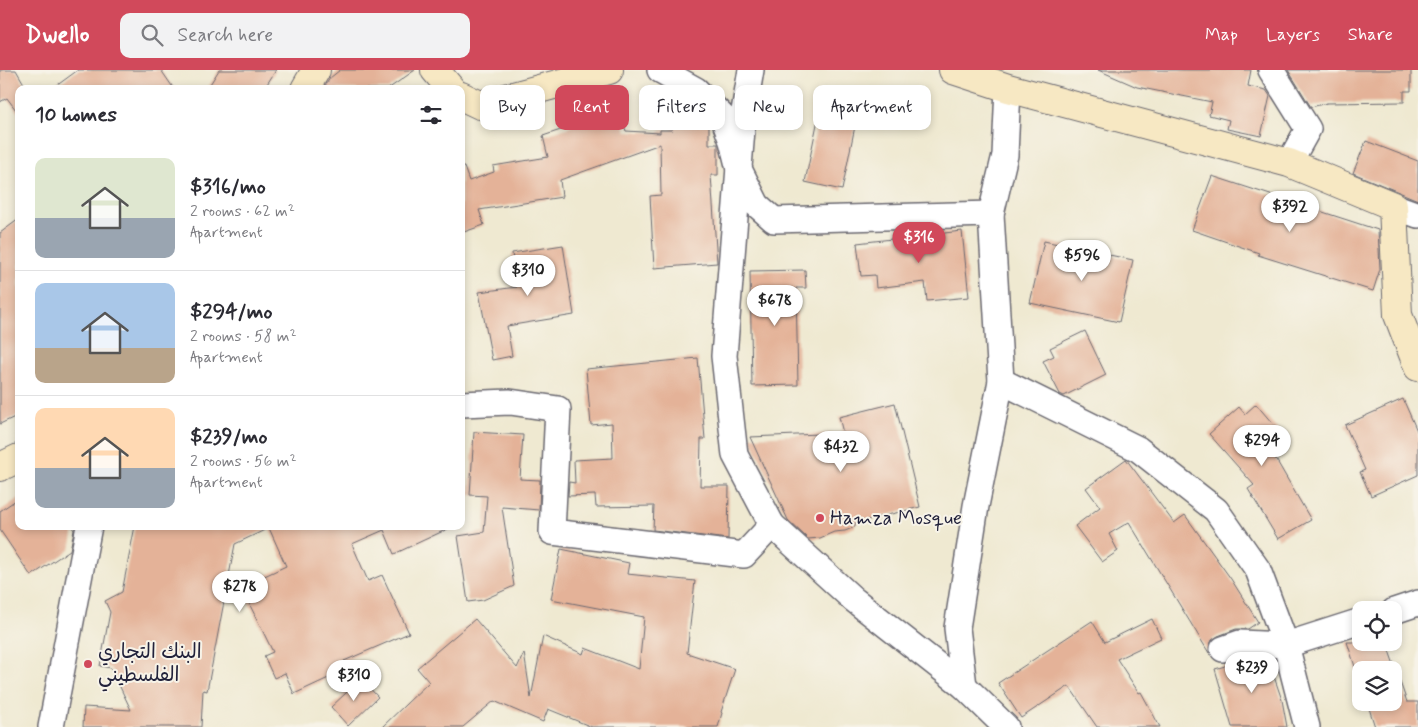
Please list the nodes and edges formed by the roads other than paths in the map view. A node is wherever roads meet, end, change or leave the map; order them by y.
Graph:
1 (316, 70) edge
2 (435, 70) edge
3 (609, 70) edge
4 (660, 70) edge
5 (752, 70) edge
6 (953, 70) edge
7 (1271, 70) edge
8 (307, 85) edge
9 (448, 85) edge
10 (1008, 88) junction
11 (465, 98) edge
12 (1290, 163) junction
13 (739, 169) junction
14 (1406, 211) edge
15 (991, 214) junction
16 (1418, 367) edge
17 (1001, 381) junction
18 (465, 404) edge
19 (15, 460) edge
20 (0, 468) edge
21 (772, 525) junction
22 (88, 530) edge
23 (1418, 603) edge
24 (1402, 608) edge
25 (1352, 624) edge
26 (1286, 645) junction
27 (1223, 649) dead end
28 (964, 686) junction
29 (51, 727) edge
30 (1006, 727) edge
31 (1307, 727) edge

1 - 8 street
2 - 9 street
3 - 11 street
4 - 13 street
5 - 13 street
6 - 10 street
7 - 12 street
10 - 12 street
10 - 15 street
12 - 14 street
13 - 15 street
13 - 21 street
14 - 16 street
15 - 17 street
17 - 26 street
17 - 28 street
18 - 21 street
19 - 20 street
21 - 28 street
22 - 29 street
23 - 24 street
25 - 26 street
26 - 27 street
26 - 31 street
28 - 30 street

